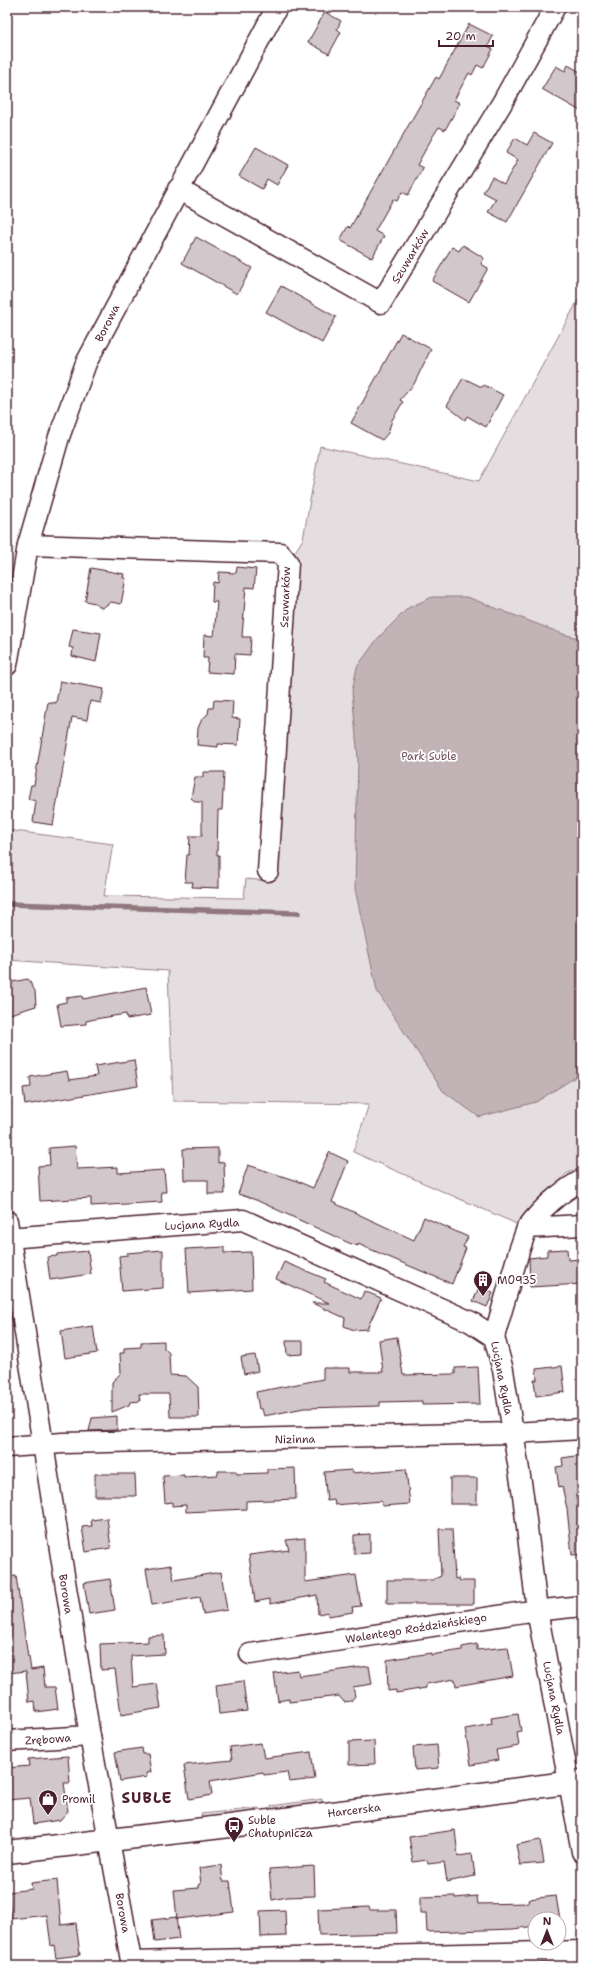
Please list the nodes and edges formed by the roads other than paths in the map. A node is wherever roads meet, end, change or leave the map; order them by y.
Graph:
1 (277, 7) edge
2 (555, 7) edge
3 (178, 189) junction
4 (28, 545) junction
5 (7, 665) edge
6 (268, 870) dead end
7 (582, 1180) edge
8 (582, 1225) edge
9 (528, 1228) junction
10 (8, 1232) edge
11 (494, 1337) junction
12 (582, 1429) edge
13 (513, 1433) junction
14 (42, 1444) junction
15 (7, 1447) edge
16 (582, 1606) edge
17 (537, 1610) junction
18 (250, 1654) dead end
19 (90, 1736) junction
20 (7, 1742) edge
21 (576, 1782) edge
22 (109, 1840) junction
23 (7, 1852) edge
24 (582, 1852) edge
25 (582, 1951) edge
26 (131, 1964) edge

1 - 3 street, Borowa
2 - 3 street, Szuwarków
3 - 4 street, Borowa
4 - 5 street, Borowa
4 - 6 street, Szuwarków
7 - 9 street
8 - 9 street
9 - 11 street
10 - 11 street, Lucjana Rydla
10 - 14 street, Borowa
11 - 13 street, Lucjana Rydla
12 - 13 street, Nizinna
13 - 14 street, Nizinna
13 - 17 street, Lucjana Rydla
14 - 15 street, Nizinna
14 - 19 street, Borowa
16 - 17 street, Walentego Roździeńskiego
17 - 18 street, Walentego Roździeńskiego
17 - 21 street, Lucjana Rydla
19 - 20 street, Zrębowa
19 - 22 street, Borowa
21 - 22 street, Harcerska
21 - 24 street, Lucjana Rydla
22 - 23 street, Harcerska
22 - 26 street, Borowa
25 - 26 street

